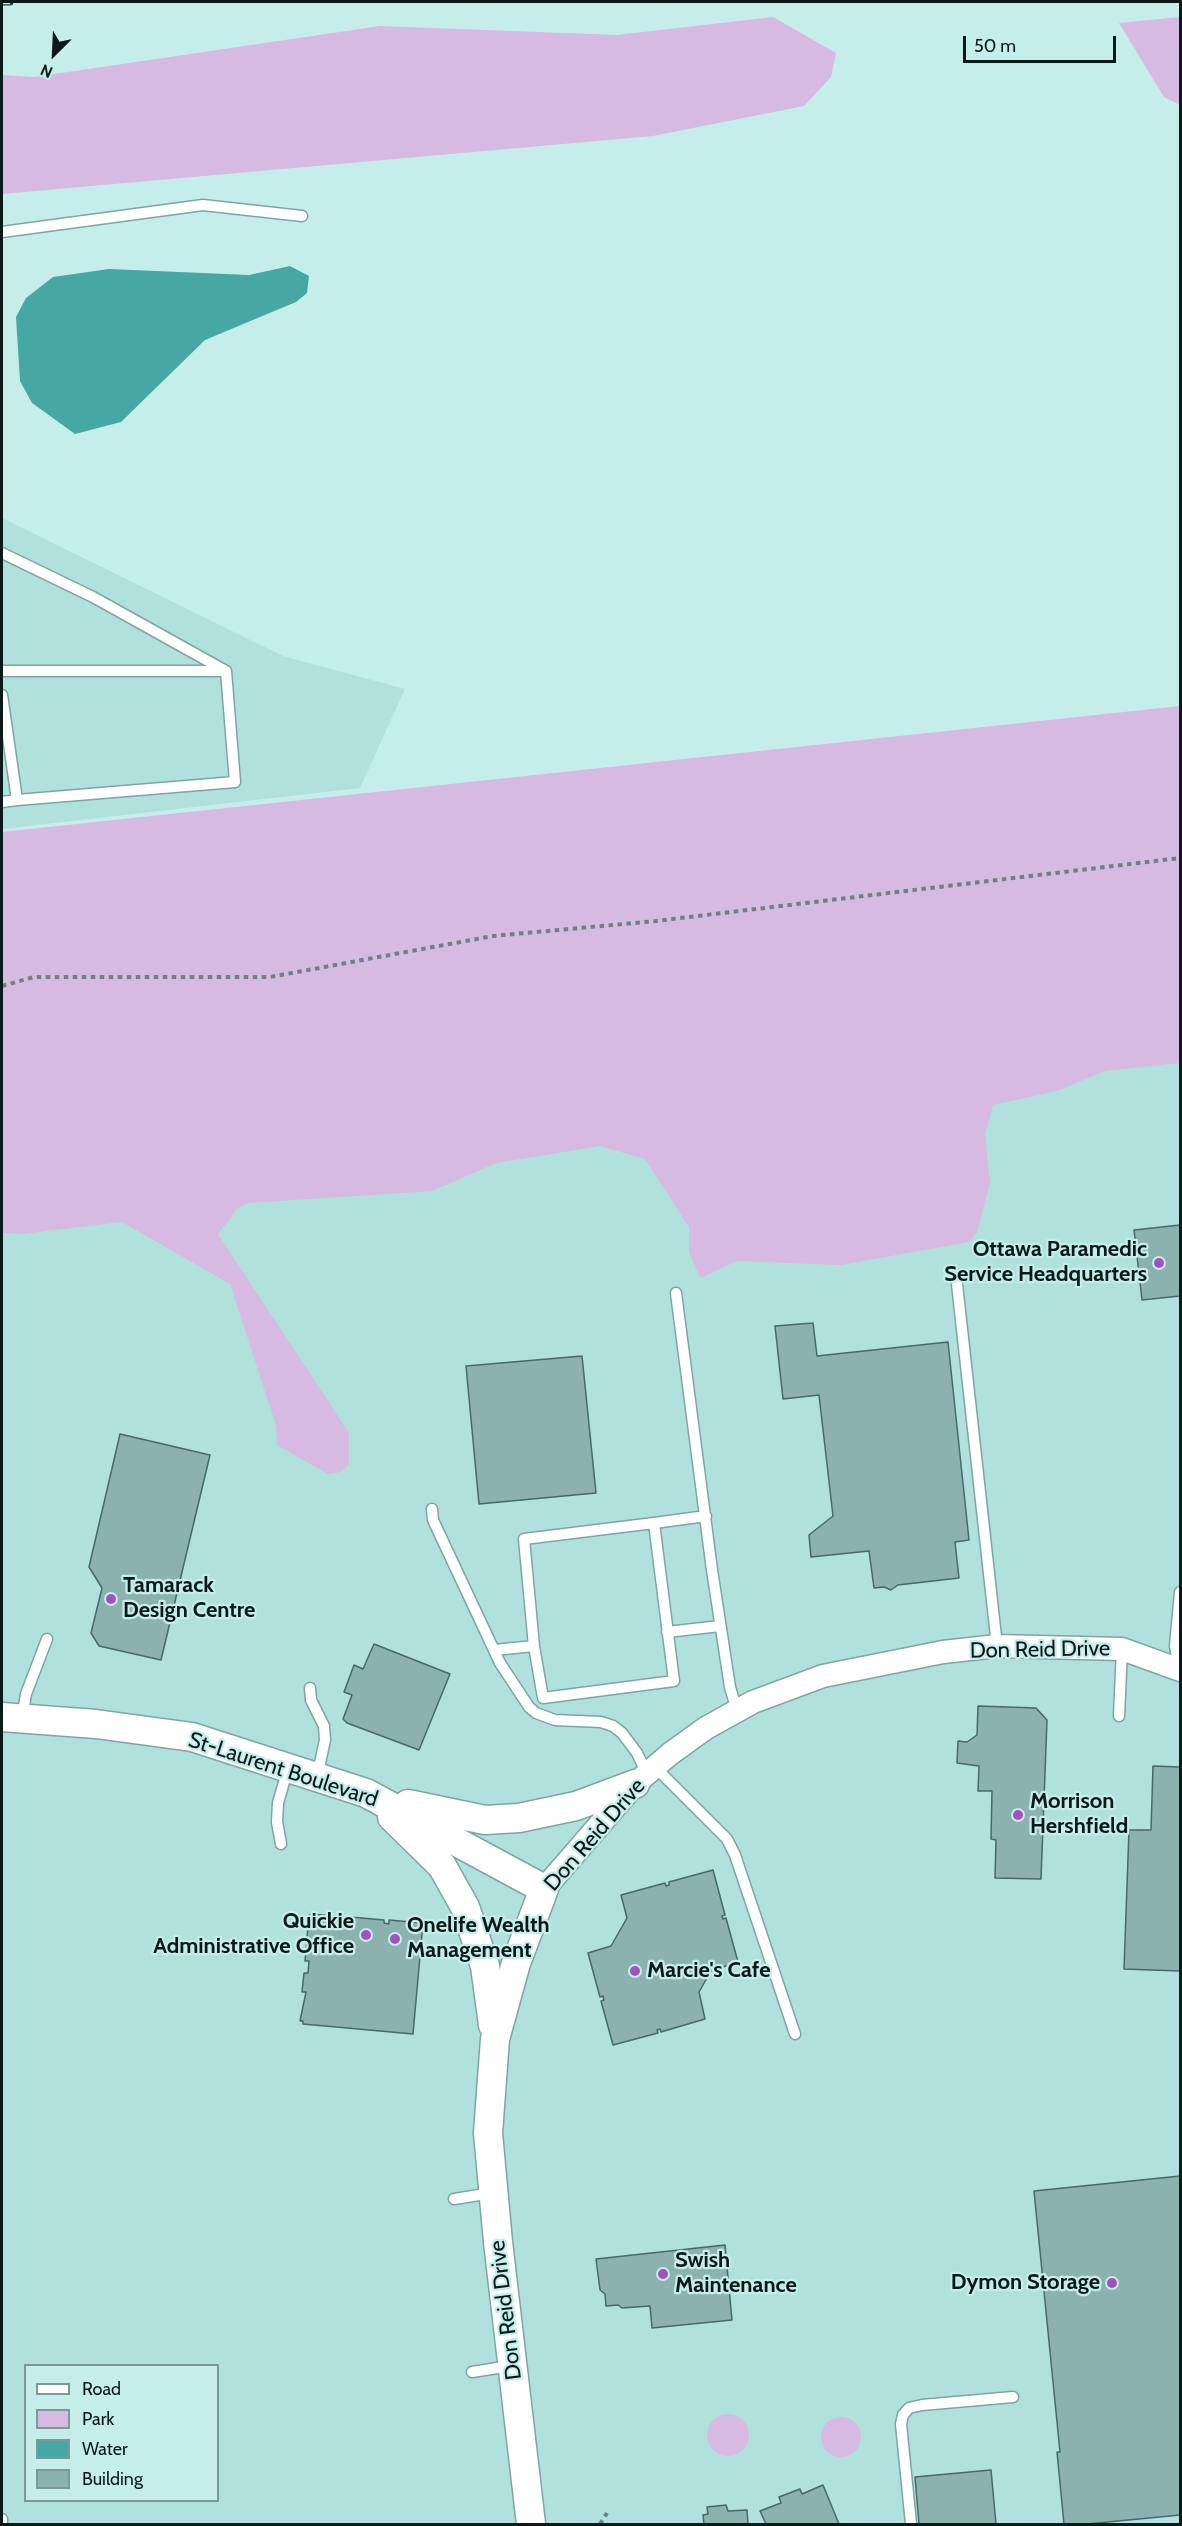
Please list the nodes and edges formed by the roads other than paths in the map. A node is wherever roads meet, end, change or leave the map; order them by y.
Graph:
1 (302, 216) dead end
2 (2, 232) edge
3 (2, 553) edge
4 (2, 671) edge
5 (226, 671) junction
6 (2, 695) edge
7 (17, 800) junction
8 (2, 802) edge
9 (957, 1284) dead end
10 (676, 1293) dead end
11 (432, 1509) dead end
12 (706, 1516) junction
13 (654, 1522) junction
14 (1180, 1592) edge
15 (720, 1626) junction
16 (667, 1632) junction
17 (47, 1639) dead end
18 (534, 1646) junction
19 (997, 1646) junction
20 (1122, 1649) junction
21 (494, 1650) junction
22 (1180, 1669) edge
23 (310, 1688) dead end
24 (737, 1711) junction
25 (1119, 1716) dead end
26 (12, 1718) edge
27 (288, 1768) junction
28 (646, 1775) junction
29 (317, 1777) junction
30 (366, 1793) junction
31 (281, 1844) dead end
32 (544, 1889) junction
33 (795, 2034) dead end
34 (495, 2039) junction
35 (493, 2193) junction
36 (454, 2199) dead end
37 (512, 2366) junction
38 (472, 2372) dead end
39 (1013, 2397) dead end
40 (2, 2519) edge
41 (2, 2524) edge
42 (531, 2524) edge
43 (911, 2524) edge

1 - 2 lane
3 - 5 lane
4 - 5 lane
5 - 7 lane
6 - 7 lane
7 - 8 lane
9 - 19 lane
10 - 12 lane
11 - 21 lane
12 - 13 lane
12 - 15 lane
13 - 16 lane
13 - 18 lane
14 - 22 lane
15 - 16 lane
15 - 24 lane
16 - 18 lane
17 - 26 lane
18 - 21 lane
19 - 20 street, Don Reid Drive
19 - 24 street, Don Reid Drive
20 - 22 street, Don Reid Drive
20 - 25 lane
21 - 28 lane
23 - 29 lane
24 - 28 street, Don Reid Drive
26 - 27 street, St-Laurent Boulevard
27 - 29 street, St-Laurent Boulevard
27 - 31 lane
28 - 30 street
28 - 32 street, Don Reid Drive
28 - 33 lane
29 - 30 street, St-Laurent Boulevard
30 - 32 street, St-Laurent Boulevard
30 - 34 street
32 - 34 street, Don Reid Drive
34 - 35 street, Don Reid Drive
35 - 36 lane
35 - 37 street, Don Reid Drive
37 - 38 lane
37 - 42 street, Don Reid Drive
39 - 43 lane
40 - 41 lane

